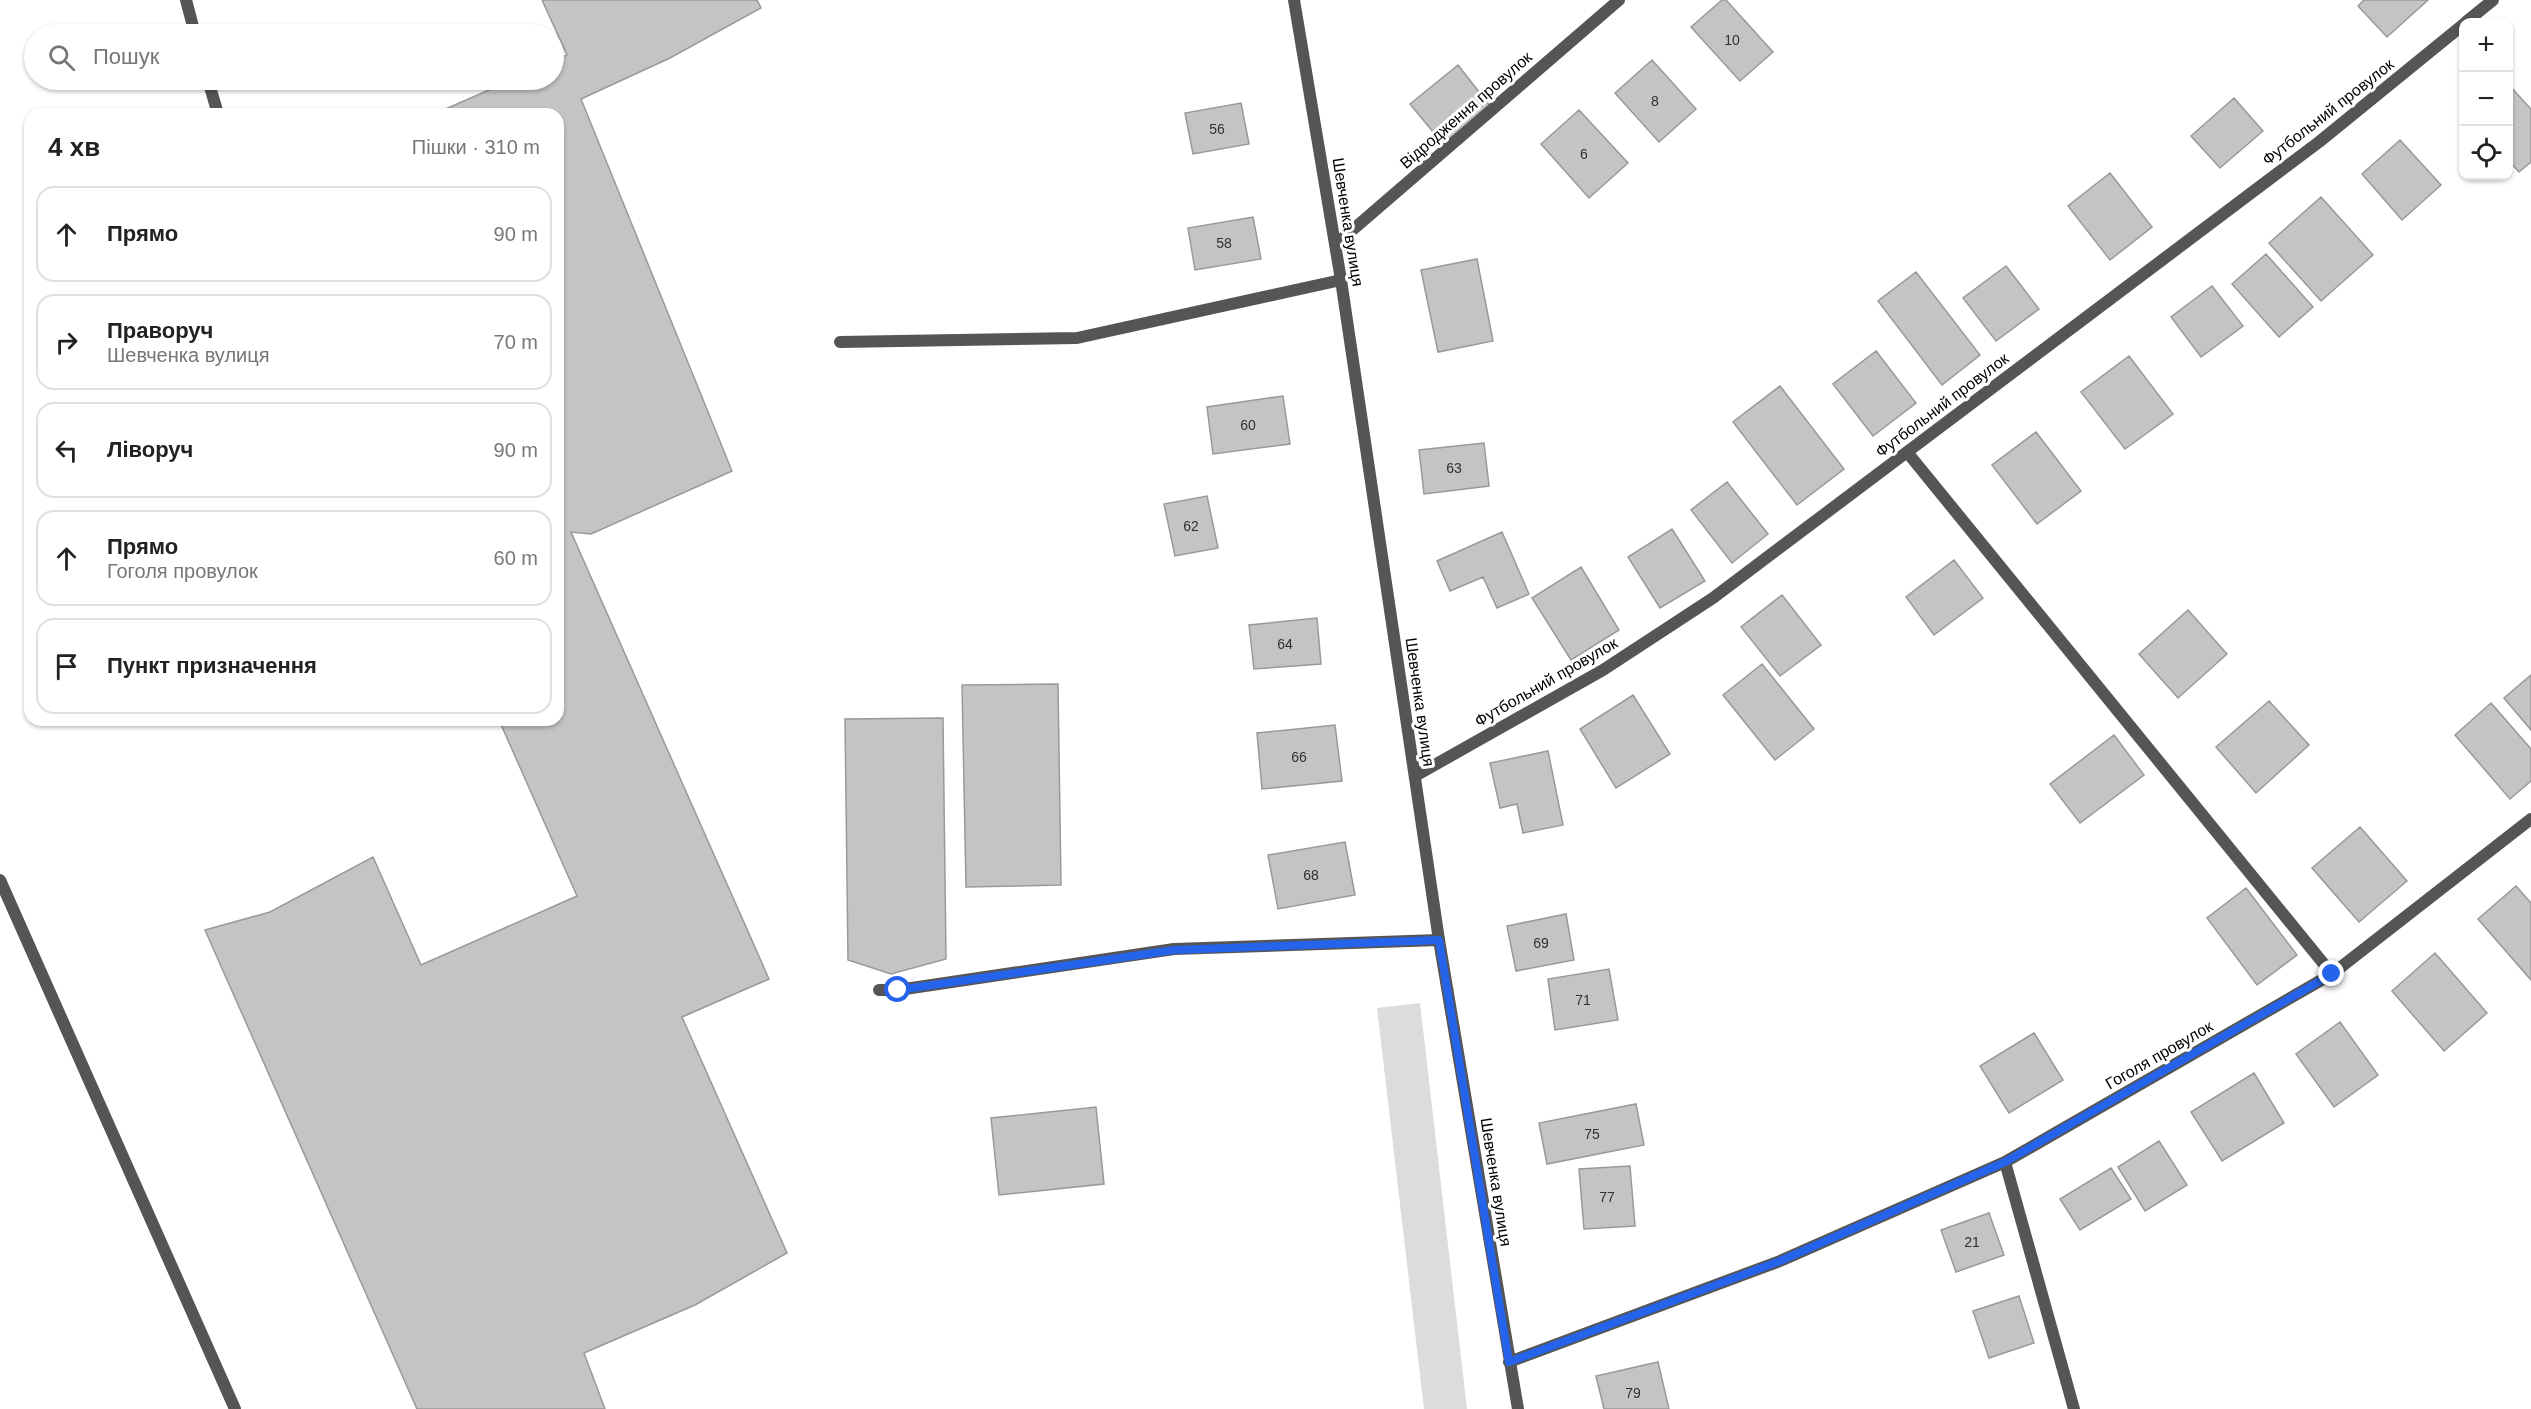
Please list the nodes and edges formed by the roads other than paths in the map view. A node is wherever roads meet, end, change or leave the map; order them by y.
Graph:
1 (186, 0) edge
2 (1294, 0) edge
3 (1619, 0) edge
4 (2493, 0) edge
5 (2470, 18) edge
6 (192, 24) edge
7 (2459, 27) edge
8 (211, 90) edge
9 (216, 108) edge
10 (1335, 245) junction
11 (1341, 280) junction
12 (840, 342) dead end
13 (1907, 452) junction
14 (1415, 776) junction
15 (2531, 819) edge
16 (0, 880) edge
17 (1439, 940) junction
18 (2332, 974) junction
19 (879, 990) dead end
20 (2005, 1162) junction
21 (1509, 1362) junction
22 (235, 1409) edge
23 (1518, 1409) edge
24 (2074, 1409) edge

1 - 6 street
2 - 10 street, Шевченка вулиця
3 - 10 street, Відродження провулок
4 - 5 street, Футбольний провулок
7 - 13 street, Футбольний провулок
8 - 9 street
10 - 11 street, Шевченка вулиця
11 - 12 street
11 - 14 street, Шевченка вулиця
13 - 14 street, Футбольний провулок
13 - 18 street
14 - 17 street, Шевченка вулиця
15 - 18 street, Гоголя провулок
16 - 22 street
17 - 19 street
17 - 21 street, Шевченка вулиця
18 - 20 street, Гоголя провулок
20 - 21 street, Гоголя провулок
20 - 24 street
21 - 23 street, Шевченка вулиця

